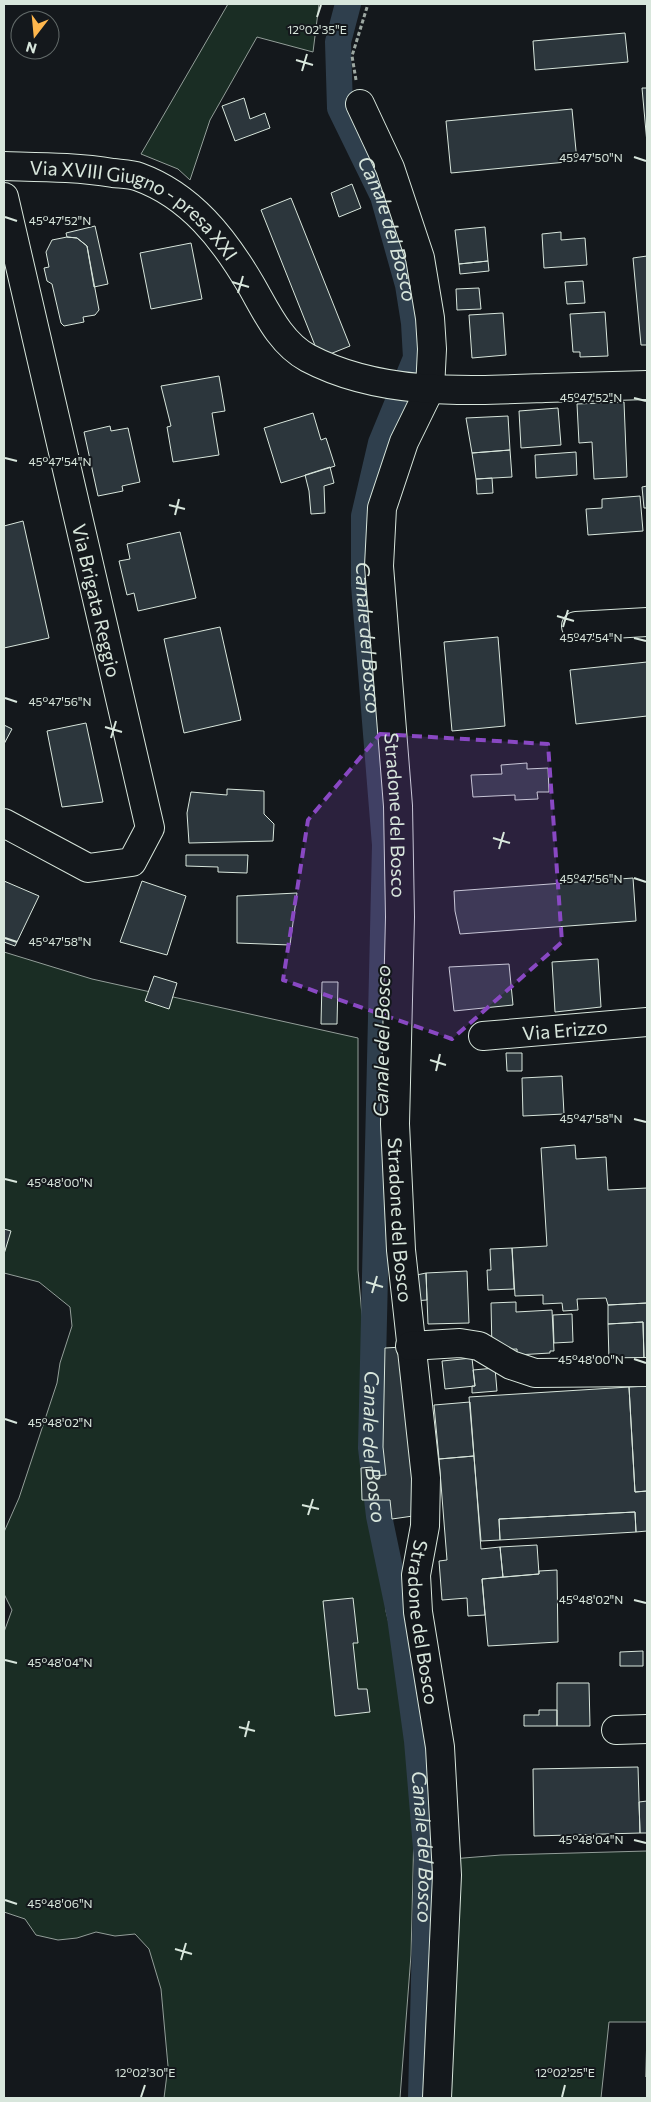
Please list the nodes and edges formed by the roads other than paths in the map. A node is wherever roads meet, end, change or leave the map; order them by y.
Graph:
1 (360, 104) road end
2 (4, 166) edge
3 (4, 197) edge
4 (647, 385) edge
5 (423, 389) junction
6 (647, 622) edge
7 (576, 626) dead end
8 (4, 823) edge
9 (647, 1022) edge
10 (483, 1036) dead end
11 (410, 1346) junction
12 (647, 1372) edge
13 (616, 1730) dead end
14 (647, 1730) edge
15 (437, 2098) edge

1 - 5 street, Stradone del Bosco
2 - 5 street, Via XVIII Giugno - presa XXI
3 - 8 street, Via Brigata Reggio
4 - 5 street, Via XVIII Giugno - presa XXI
5 - 11 street, Stradone del Bosco
6 - 7 street
9 - 10 street, Via Erizzo
11 - 12 street
11 - 15 street, Stradone del Bosco
13 - 14 street

